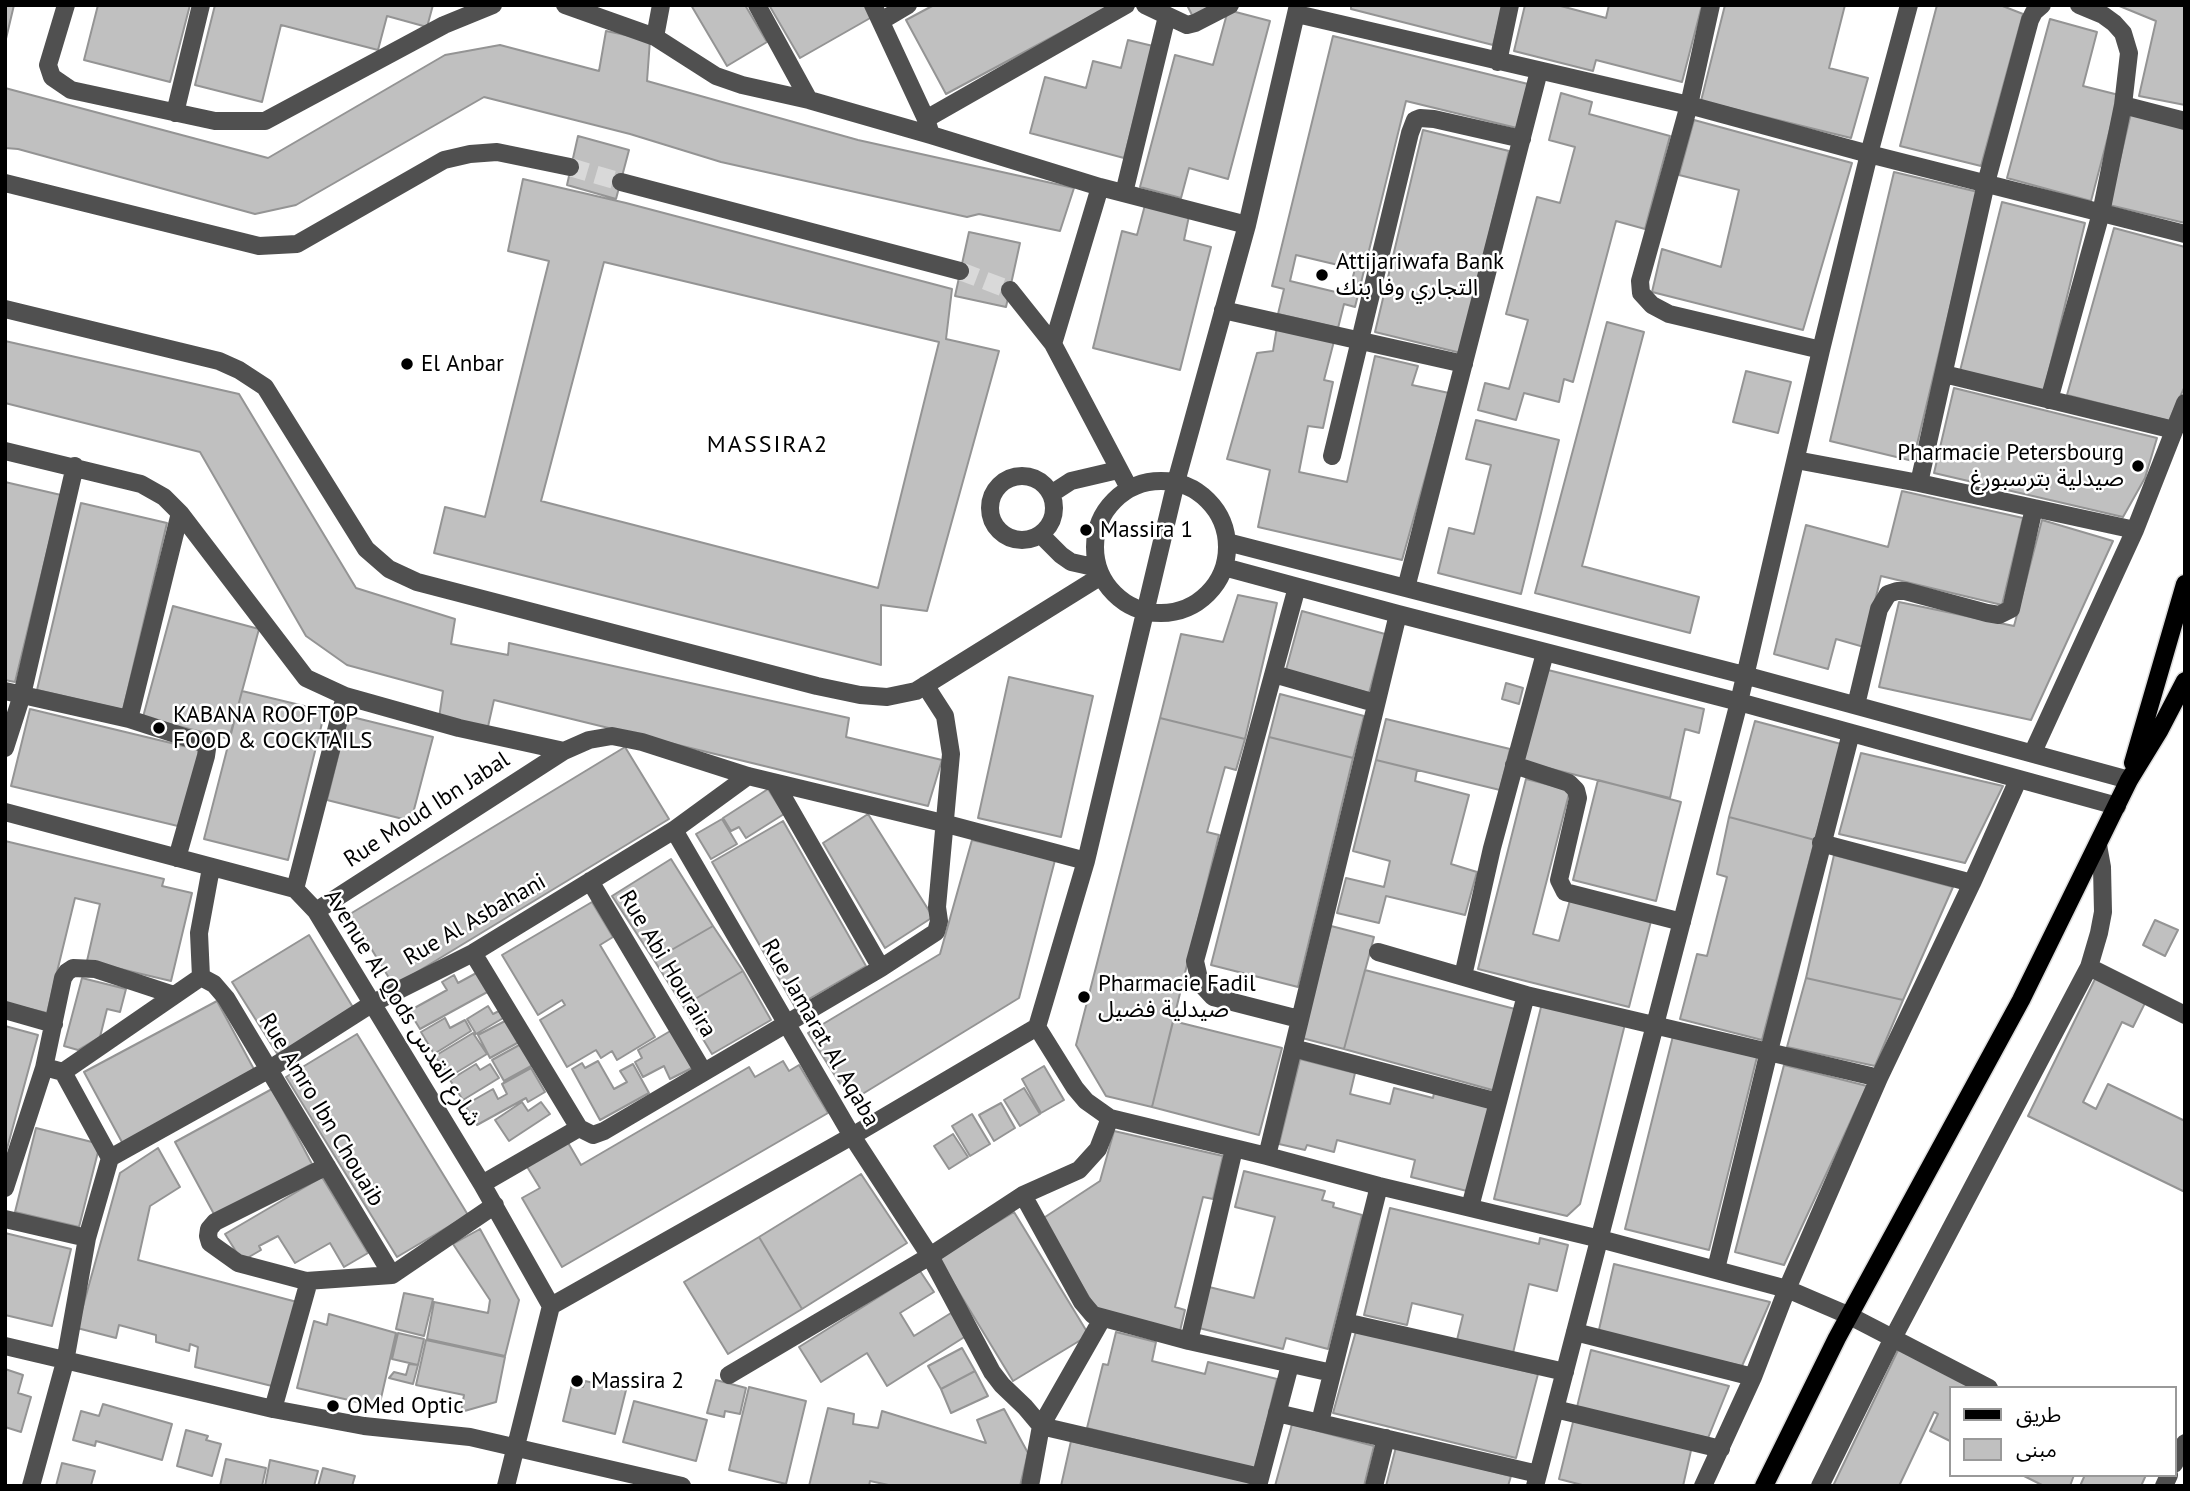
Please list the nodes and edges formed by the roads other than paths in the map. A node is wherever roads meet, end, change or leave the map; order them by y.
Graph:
1 (66, 5) edge
2 (201, 5) edge
3 (493, 5) edge
4 (565, 5) edge
5 (660, 5) edge
6 (757, 5) edge
7 (908, 5) edge
8 (1126, 5) edge
9 (1145, 5) edge
10 (1230, 5) edge
11 (1510, 5) edge
12 (1711, 5) edge
13 (1909, 5) edge
14 (2042, 5) edge
15 (2088, 7) edge
16 (1297, 10) edge
17 (877, 13) edge
18 (1167, 16) junction
19 (655, 37) junction
20 (1498, 62) junction
21 (1539, 72) junction
22 (809, 100) junction
23 (1689, 105) junction
24 (2123, 105) junction
25 (175, 113) junction
26 (2185, 121) edge
27 (929, 127) junction
28 (1522, 139) junction
29 (1869, 154) junction
30 (570, 167) tunnel mouth
31 (621, 182) tunnel mouth
32 (5, 183) edge
33 (1986, 183) junction
34 (1100, 187) junction
35 (1124, 192) junction
36 (2101, 213) junction
37 (1247, 225) junction
38 (2185, 234) edge
39 (960, 271) tunnel mouth
40 (1010, 289) tunnel mouth
41 (5, 309) edge
42 (1223, 310) junction
43 (1360, 342) junction
44 (1053, 344) junction
45 (1821, 349) junction
46 (1464, 364) junction
47 (1944, 374) junction
48 (2049, 400) junction
49 (2185, 403) edge
50 (2174, 430) junction
51 (5, 451) edge
52 (1332, 456) dead end
53 (1796, 460) junction
54 (75, 466) junction
55 (1118, 470) junction
56 (1176, 482) junction
57 (1919, 483) junction
58 (1129, 488) junction
59 (1051, 494) junction
60 (2034, 508) junction
61 (180, 513) junction
62 (2135, 530) junction
63 (1043, 533) junction
64 (1227, 542) junction
65 (1224, 567) junction
66 (1099, 572) junction
67 (2185, 584) edge
68 (1297, 587) junction
69 (1406, 588) junction
70 (1146, 612) junction
71 (1398, 614) junction
72 (1545, 653) junction
73 (1274, 674) junction
74 (1744, 675) junction
75 (2185, 681) edge
76 (925, 685) junction
77 (13, 693) edge
78 (345, 696) junction
79 (1739, 702) junction
80 (1375, 703) junction
81 (1856, 705) junction
82 (128, 719) junction
83 (1851, 733) junction
84 (5, 748) edge
85 (564, 751) junction
86 (2033, 752) junction
87 (1514, 765) junction
88 (748, 776) junction
89 (2018, 780) junction
90 (2129, 780) junction
91 (775, 783) junction
92 (2117, 806) junction
93 (5, 812) edge
94 (943, 823) junction
95 (674, 830) junction
96 (1821, 843) junction
97 (2098, 845) junction
98 (177, 858) junction
99 (1086, 861) junction
100 (211, 868) junction
101 (590, 881) junction
102 (1972, 883) junction
103 (295, 889) junction
104 (316, 911) junction
105 (1682, 922) junction
106 (1378, 952) dead end
107 (473, 953) junction
108 (881, 968) junction
109 (2089, 968) junction
110 (1463, 976) junction
111 (201, 977) junction
112 (174, 995) junction
113 (1526, 995) junction
114 (373, 1003) junction
115 (5, 1010) edge
116 (2185, 1014) edge
117 (1298, 1019) junction
118 (786, 1023) junction
119 (54, 1024) junction
120 (1656, 1025) junction
121 (1037, 1027) junction
122 (1293, 1048) junction
123 (1769, 1051) junction
124 (44, 1068) junction
125 (268, 1070) junction
126 (703, 1071) junction
127 (63, 1072) junction
128 (1879, 1078) junction
129 (1498, 1102) junction
130 (1110, 1118) junction
131 (579, 1128) junction
132 (852, 1136) junction
133 (1234, 1149) junction
134 (1267, 1156) junction
135 (110, 1158) junction
136 (327, 1166) junction
137 (482, 1184) junction
138 (1378, 1186) junction
139 (5, 1188) edge
140 (1023, 1195) junction
141 (495, 1205) junction
142 (1470, 1207) junction
143 (5, 1219) edge
144 (87, 1238) junction
145 (1600, 1239) junction
146 (930, 1256) junction
147 (1716, 1269) junction
148 (392, 1275) junction
149 (309, 1281) junction
150 (1787, 1289) junction
151 (551, 1306) junction
152 (1850, 1316) junction
153 (1102, 1319) junction
154 (1345, 1322) junction
155 (1575, 1332) junction
156 (1893, 1338) junction
157 (1189, 1341) junction
158 (5, 1346) edge
159 (65, 1362) junction
160 (1290, 1365) junction
161 (1565, 1372) junction
162 (1332, 1373) junction
163 (729, 1376) dead end
164 (1753, 1377) junction
165 (1985, 1386) edge
166 (273, 1409) junction
167 (1555, 1409) junction
168 (1277, 1413) junction
169 (1320, 1422) junction
170 (1041, 1426) junction
171 (1386, 1438) junction
172 (2185, 1443) edge
173 (515, 1446) junction
174 (1721, 1449) junction
175 (2176, 1460) edge
176 (1537, 1480) edge
177 (1259, 1481) edge
178 (31, 1486) edge
179 (506, 1486) edge
180 (682, 1486) edge
181 (1030, 1486) edge
182 (1374, 1486) edge
183 (1703, 1486) edge
184 (1765, 1486) edge
185 (1820, 1486) edge

1 - 25 street
2 - 25 street
3 - 25 street
4 - 19 street
5 - 19 street
6 - 22 street
7 - 17 street
8 - 27 street
9 - 18 street
10 - 18 street
11 - 20 street
12 - 23 street
13 - 29 street
14 - 33 street
15 - 24 street
16 - 20 street
16 - 37 street
17 - 27 street
18 - 35 street
19 - 22 street
20 - 21 street
21 - 23 street
21 - 28 street
22 - 27 street
23 - 29 street
23 - 45 street
24 - 26 street
24 - 36 street
27 - 34 street
28 - 43 street
28 - 46 street
29 - 33 street
29 - 45 street
30 - 32 street
31 - 39 street
33 - 36 street
33 - 47 street
34 - 35 street
34 - 44 street
35 - 37 street
36 - 38 street
36 - 48 street
37 - 42 street
40 - 44 street
41 - 76 street
42 - 43 street
42 - 56 street
43 - 46 street
43 - 52 street
44 - 55 street
45 - 53 street
46 - 69 street
47 - 48 street
47 - 57 street
48 - 50 street
49 - 50 street
50 - 62 street
51 - 54 street
53 - 57 street
53 - 74 street
54 - 61 street
54 - 77 street
55 - 58 street
55 - 59 street
56 - 58 street
56 - 64 street
56 - 70 street
57 - 60 street
58 - 66 street
59 - 63 street
59 - 63 street
60 - 62 street
60 - 81 street
61 - 78 street
61 - 82 street
62 - 86 street
63 - 66 street
64 - 65 street
64 - 69 street
65 - 68 street
65 - 70 street
66 - 70 street
66 - 76 street
67 - 90 main road
68 - 71 street
68 - 73 street
69 - 74 street
70 - 99 street
71 - 72 street
71 - 80 street
72 - 79 street
72 - 87 street
73 - 80 street
73 - 117 street
74 - 79 street
74 - 81 street
75 - 90 main road
76 - 94 street
77 - 82 street
77 - 84 street
78 - 85 street
78 - 103 street
79 - 83 street
79 - 105 street
80 - 117 street
81 - 86 street
82 - 98 street
83 - 89 street
83 - 96 street
85 - 88 street, Rue Moud Ibn Jabal
85 - 104 street, Rue Moud Ibn Jabal
86 - 90 street
87 - 105 street
87 - 110 street
88 - 91 street, Rue Moud Ibn Jabal
88 - 95 street, Rue Al Asbahani
89 - 92 street
89 - 102 street
90 - 92 main road
91 - 94 street, Rue Moud Ibn Jabal
91 - 108 street
92 - 97 main road
93 - 98 street, Avenue Al Qods شارع القدس
94 - 99 street, Rue Moud Ibn Jabal
94 - 108 street
95 - 101 street, Rue Al Asbahani
95 - 118 street, Rue Jamarat Al Aqaba
96 - 102 street
96 - 123 street
97 - 109 street
97 - 152 main road
98 - 100 street, Avenue Al Qods شارع القدس
99 - 121 street
100 - 103 street, Avenue Al Qods شارع القدس
100 - 111 street
101 - 107 street, Rue Al Asbahani
101 - 126 street, Rue Abi Houraira
102 - 128 street
103 - 104 street, Avenue Al Qods شارع القدس
104 - 114 street, Avenue Al Qods شارع القدس
105 - 120 street
106 - 110 street
107 - 114 street, Rue Al Asbahani
107 - 131 street
108 - 118 street
109 - 116 street
109 - 156 street
110 - 113 street
111 - 112 street
111 - 125 street, Rue Amro Ibn Chouaib
112 - 119 street
112 - 127 street
113 - 120 street
113 - 129 street
114 - 125 street, Rue Al Asbahani
114 - 137 street, Avenue Al Qods شارع القدس
115 - 119 street
117 - 122 street
118 - 126 street
118 - 132 street, Rue Jamarat Al Aqaba
119 - 124 street
120 - 123 street
120 - 145 street
121 - 130 street
121 - 132 street
122 - 129 street
122 - 134 street
123 - 128 street
123 - 147 street
124 - 127 street
124 - 139 street
125 - 135 street, Rue Al Asbahani
125 - 136 street, Rue Amro Ibn Chouaib
126 - 131 street
127 - 135 street
128 - 150 street
129 - 142 street
130 - 133 street
130 - 140 street
131 - 137 street
132 - 146 street, Rue Jamarat Al Aqaba
132 - 151 street
133 - 134 street
133 - 157 street
134 - 138 street
135 - 144 street
136 - 148 street, Rue Amro Ibn Chouaib
136 - 149 street
137 - 141 street, Avenue Al Qods شارع القدس
138 - 142 street
138 - 154 street
140 - 146 street
140 - 153 street
141 - 148 street
141 - 151 street, Avenue Al Qods شارع القدس
142 - 145 street
143 - 144 street
144 - 159 street
145 - 147 street
145 - 155 street
146 - 163 street
146 - 170 street, Rue Jamarat Al Aqaba
147 - 150 street
148 - 149 street
149 - 166 street
150 - 152 street
150 - 164 street
151 - 173 street
152 - 156 street
152 - 184 main road
153 - 157 street
153 - 170 street
154 - 161 street
154 - 162 street
155 - 161 street
155 - 164 street
156 - 165 street
156 - 185 street
157 - 160 street
158 - 159 street
159 - 166 street
159 - 178 street
160 - 162 street
160 - 168 street
161 - 167 street
162 - 169 street
164 - 174 street
166 - 173 street
167 - 174 street
167 - 176 street
168 - 169 street
168 - 177 street
169 - 171 street
170 - 177 street
170 - 181 street
171 - 176 street
171 - 182 street
172 - 175 street
173 - 179 street
173 - 180 street
174 - 183 street

